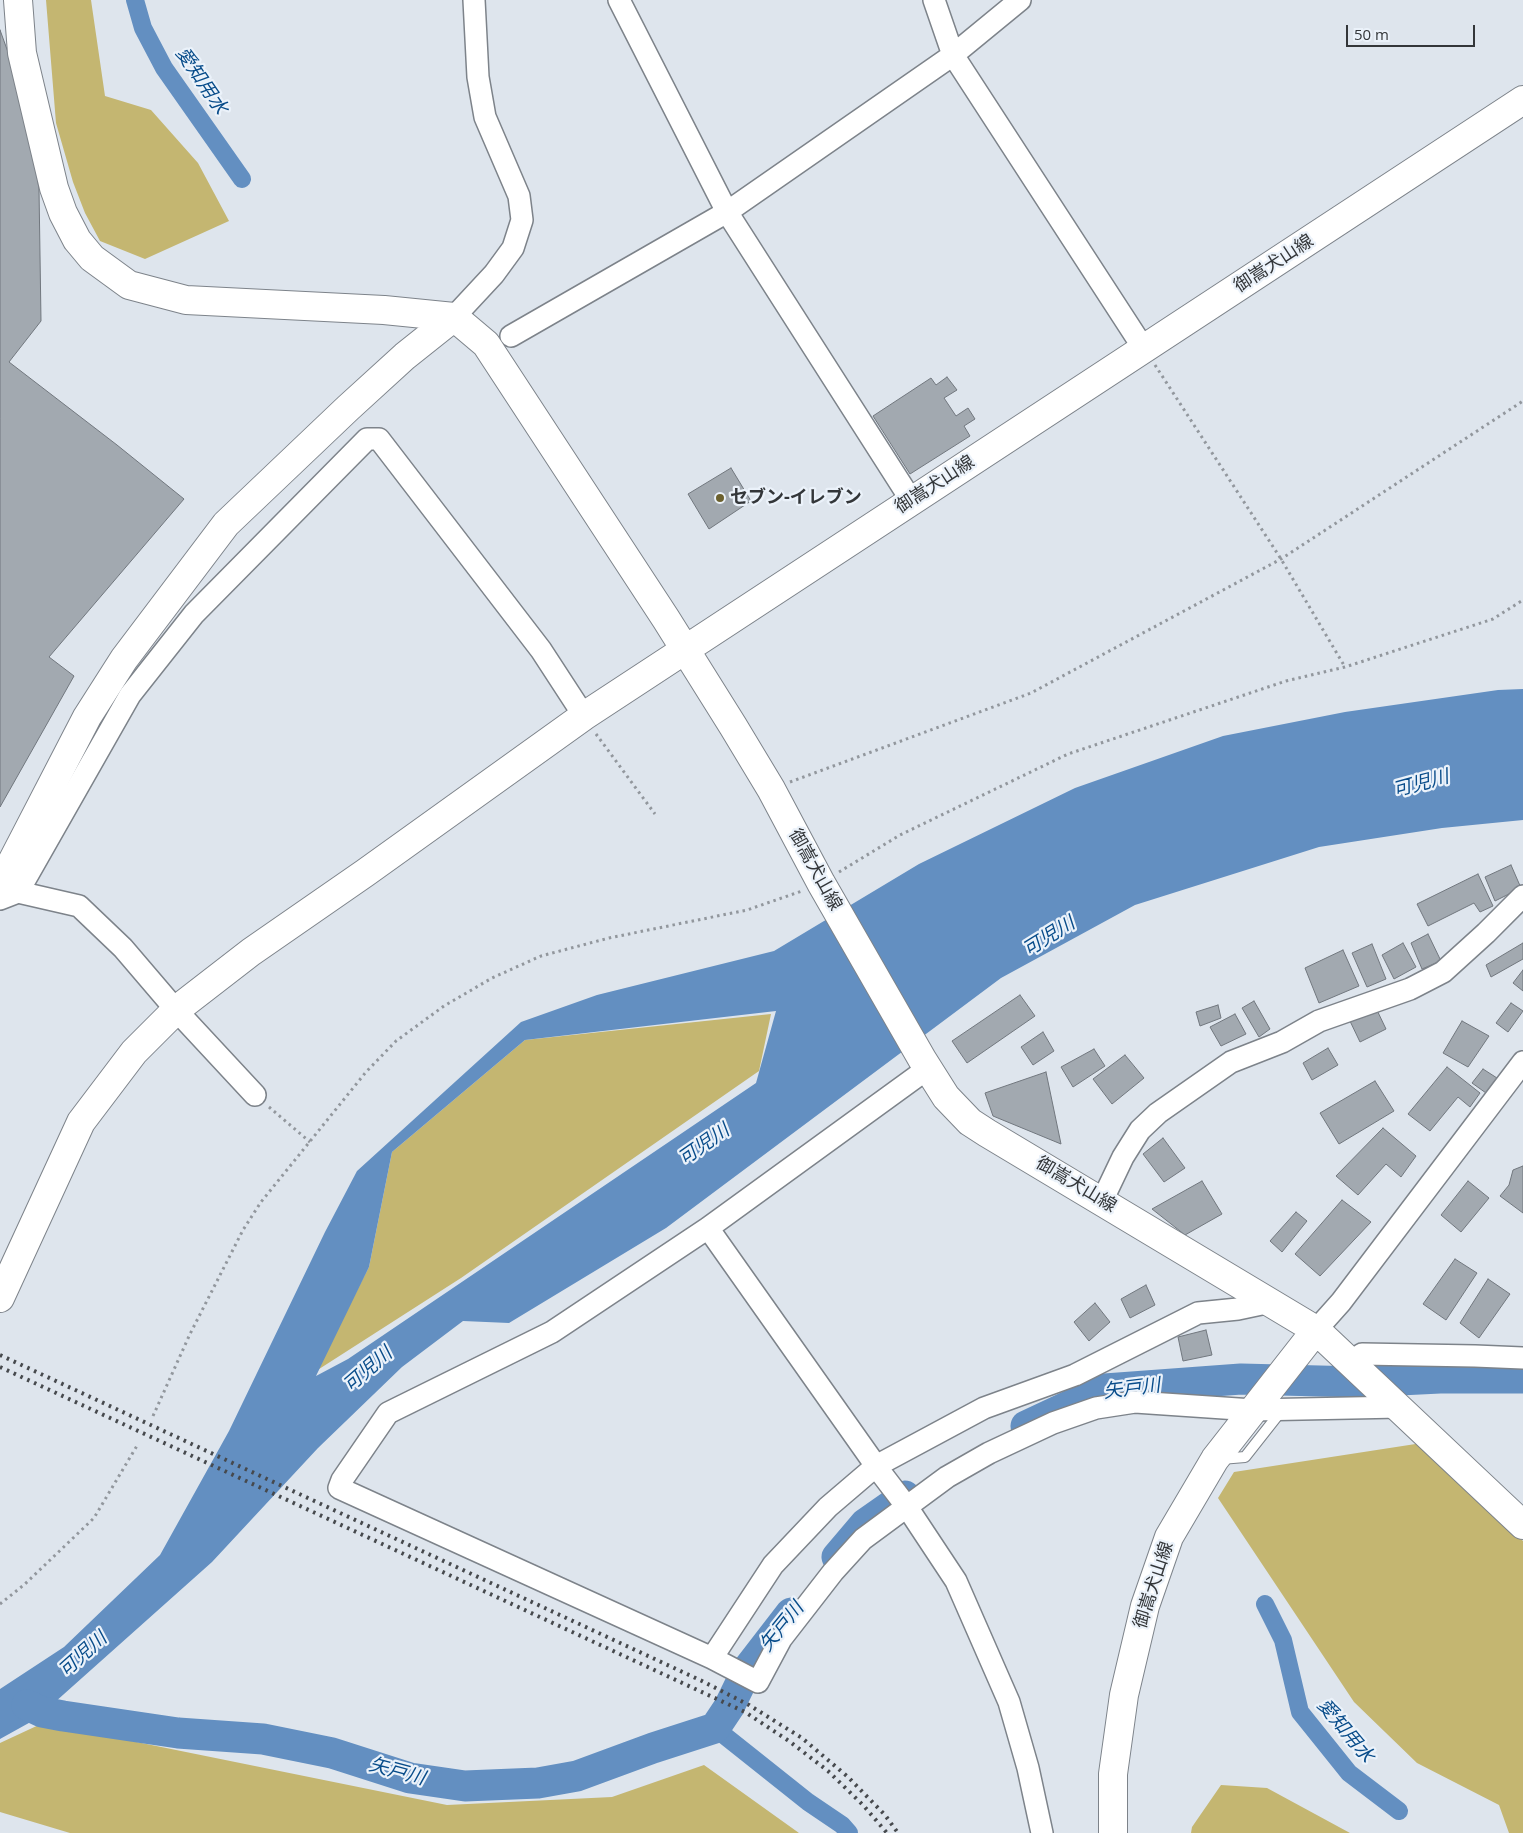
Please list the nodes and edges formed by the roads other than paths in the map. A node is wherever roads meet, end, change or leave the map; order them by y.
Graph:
1 (18, 0) edge
2 (474, 0) edge
3 (934, 0) edge
4 (1020, 0) edge
5 (624, 2) edge
6 (953, 55) junction
7 (1523, 100) edge
8 (727, 212) junction
9 (454, 317) junction
10 (511, 336) dead end
11 (1144, 349) junction
12 (911, 500) junction
13 (685, 651) junction
14 (584, 716) junction
15 (6, 892) edge
16 (1523, 896) edge
17 (176, 1010) junction
18 (924, 1064) junction
19 (1519, 1073) edge
20 (255, 1095) road end
21 (1102, 1201) junction
22 (708, 1228) junction
23 (0, 1298) edge
24 (1271, 1302) junction
25 (1316, 1330) junction
26 (1523, 1358) edge
27 (1351, 1362) junction
28 (1400, 1407) junction
29 (1253, 1410) junction
30 (1282, 1410) junction
31 (1215, 1459) junction
32 (878, 1470) junction
33 (907, 1507) junction
34 (1523, 1525) edge
35 (712, 1658) junction
36 (1042, 1833) edge
37 (1113, 1833) edge

1 - 9 street
2 - 9 street
3 - 6 street
4 - 6 street
5 - 8 street
6 - 8 street
6 - 11 street
7 - 11 street, 御嵩犬山線
8 - 10 street
8 - 12 street
9 - 13 street
9 - 15 street
11 - 12 street, 御嵩犬山線
12 - 13 street, 御嵩犬山線
13 - 14 street
13 - 18 street, 御嵩犬山線
14 - 15 street
14 - 17 street
15 - 17 street
16 - 21 street
17 - 20 street
17 - 23 street
18 - 21 street, 御嵩犬山線
18 - 22 street
19 - 25 street
21 - 24 street, 御嵩犬山線
22 - 32 street
22 - 35 street
24 - 25 street, 御嵩犬山線
24 - 32 street
25 - 27 street
25 - 29 street, 御嵩犬山線
26 - 27 street
27 - 28 street
28 - 30 street
28 - 34 street
29 - 30 street
29 - 31 street, 御嵩犬山線
29 - 33 street
30 - 31 lane
31 - 37 street, 御嵩犬山線
32 - 33 street
32 - 35 street
33 - 35 street
33 - 36 street

